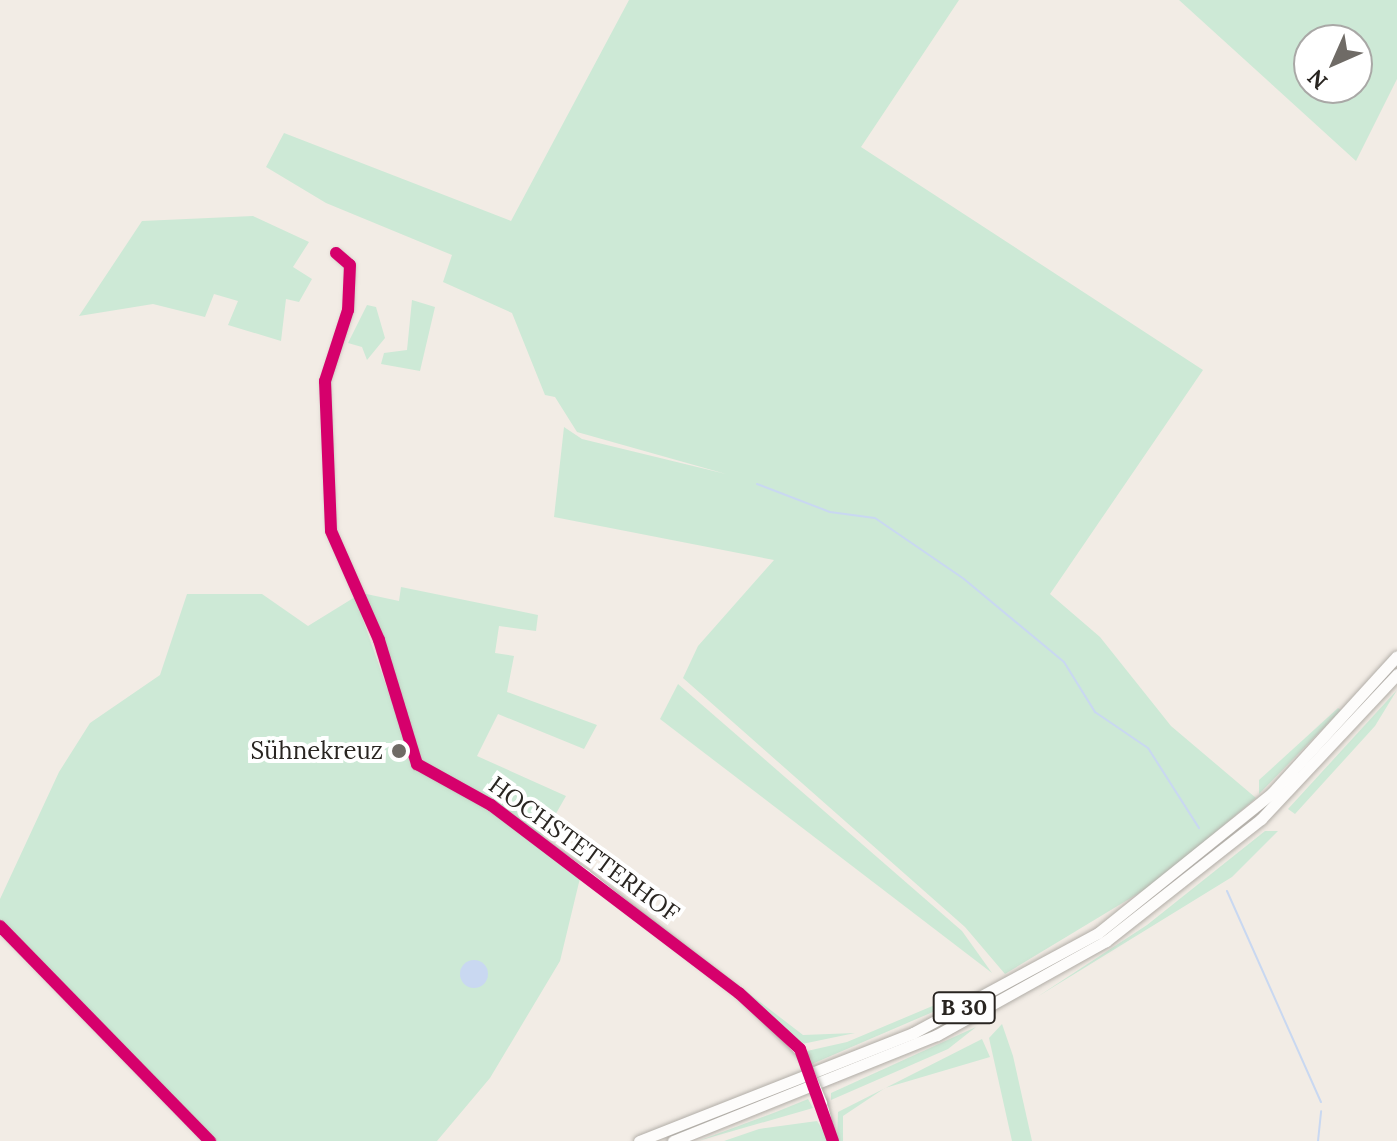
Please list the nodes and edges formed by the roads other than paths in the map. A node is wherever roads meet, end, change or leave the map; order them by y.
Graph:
1 (336, 253) dead end
2 (1397, 656) edge
3 (1397, 674) edge
4 (1276, 797) junction
5 (1257, 815) junction
6 (0, 926) edge
7 (210, 1141) edge
8 (639, 1141) edge
9 (673, 1141) edge
10 (833, 1141) edge

1 - 10 street, HOCHSTETTERHOF, bridge
2 - 4 highway, B 30
3 - 4 highway, B 30
4 - 5 highway, B 30
5 - 8 highway, B 30
5 - 9 highway, B 30
6 - 7 street

